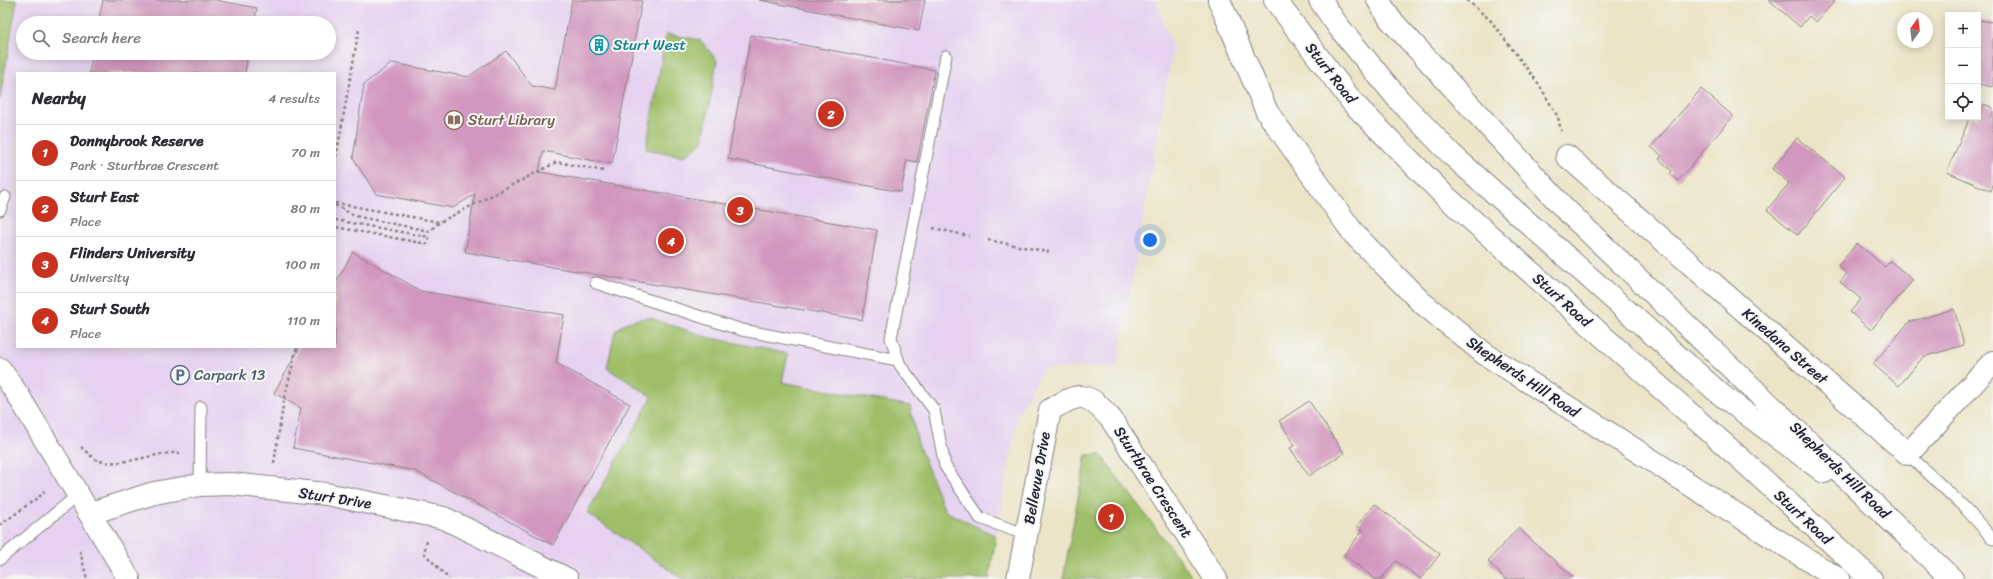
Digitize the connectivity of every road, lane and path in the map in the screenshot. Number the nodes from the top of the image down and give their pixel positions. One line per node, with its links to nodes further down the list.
1 (1219, 0): 52 (main road, Shepherds Hill Road)
2 (1275, 0): 53 (main road, Sturt Road)
3 (1320, 0): 41 (main road)
4 (1378, 0): 41 (main road, Shepherds Hill Road)
5 (1467, 0): 9 (path)
6 (359, 29): 8 (path)
7 (946, 56): 24 (lane)
8 (336, 156)
9 (1567, 156): 30 (main road, Kinedana Street)
10 (604, 171): 16 (path)
11 (5, 197): 14 (lane)
12 (336, 204): 16 (path)
13 (336, 205): 16 (path)
14 (0, 210)
15 (336, 220): 17 (path)
16 (440, 222)
17 (336, 227)
18 (928, 227): 19 (path)
19 (969, 236)
20 (988, 240): 21 (path)
21 (1050, 252)
22 (596, 283): 24 (lane)
23 (297, 348): 32 (path)
24 (898, 360): 42 (lane)
25 (1993, 362): 30 (main road)
26 (0, 369): 36 (main road)
27 (1080, 395): 42 (main road, Bellevue Drive); 51 (main road, Sturtbrae Crescent)
28 (201, 407): 31 (lane)
29 (77, 444): 31 (path)
30 (1908, 454): 43 (lane)
31 (201, 455): 33 (lane)
32 (274, 461)
33 (200, 485): 38 (main road, Sturt Drive); 39 (main road, Sturt Drive)
34 (42, 486): 35 (path)
35 (44, 493): 37 (path); 40 (path)
36 (78, 495): 37 (lane); 38 (main road)
37 (56, 513): 45 (lane)
38 (91, 513): 47 (main road)
39 (434, 516): 48 (path); 49 (main road, Sturt Drive)
40 (0, 525)
41 (1905, 533): 54 (main road, Shepherds Hill Road)
42 (1027, 535): 50 (main road, Bellevue Drive)
43 (1993, 540)
44 (77, 547): 46 (path)
45 (0, 559)
46 (87, 579)
47 (130, 579)
48 (449, 579)
49 (567, 579)
50 (1018, 579)
51 (1216, 579)
52 (1838, 579)
53 (1871, 579)
54 (1952, 579)

